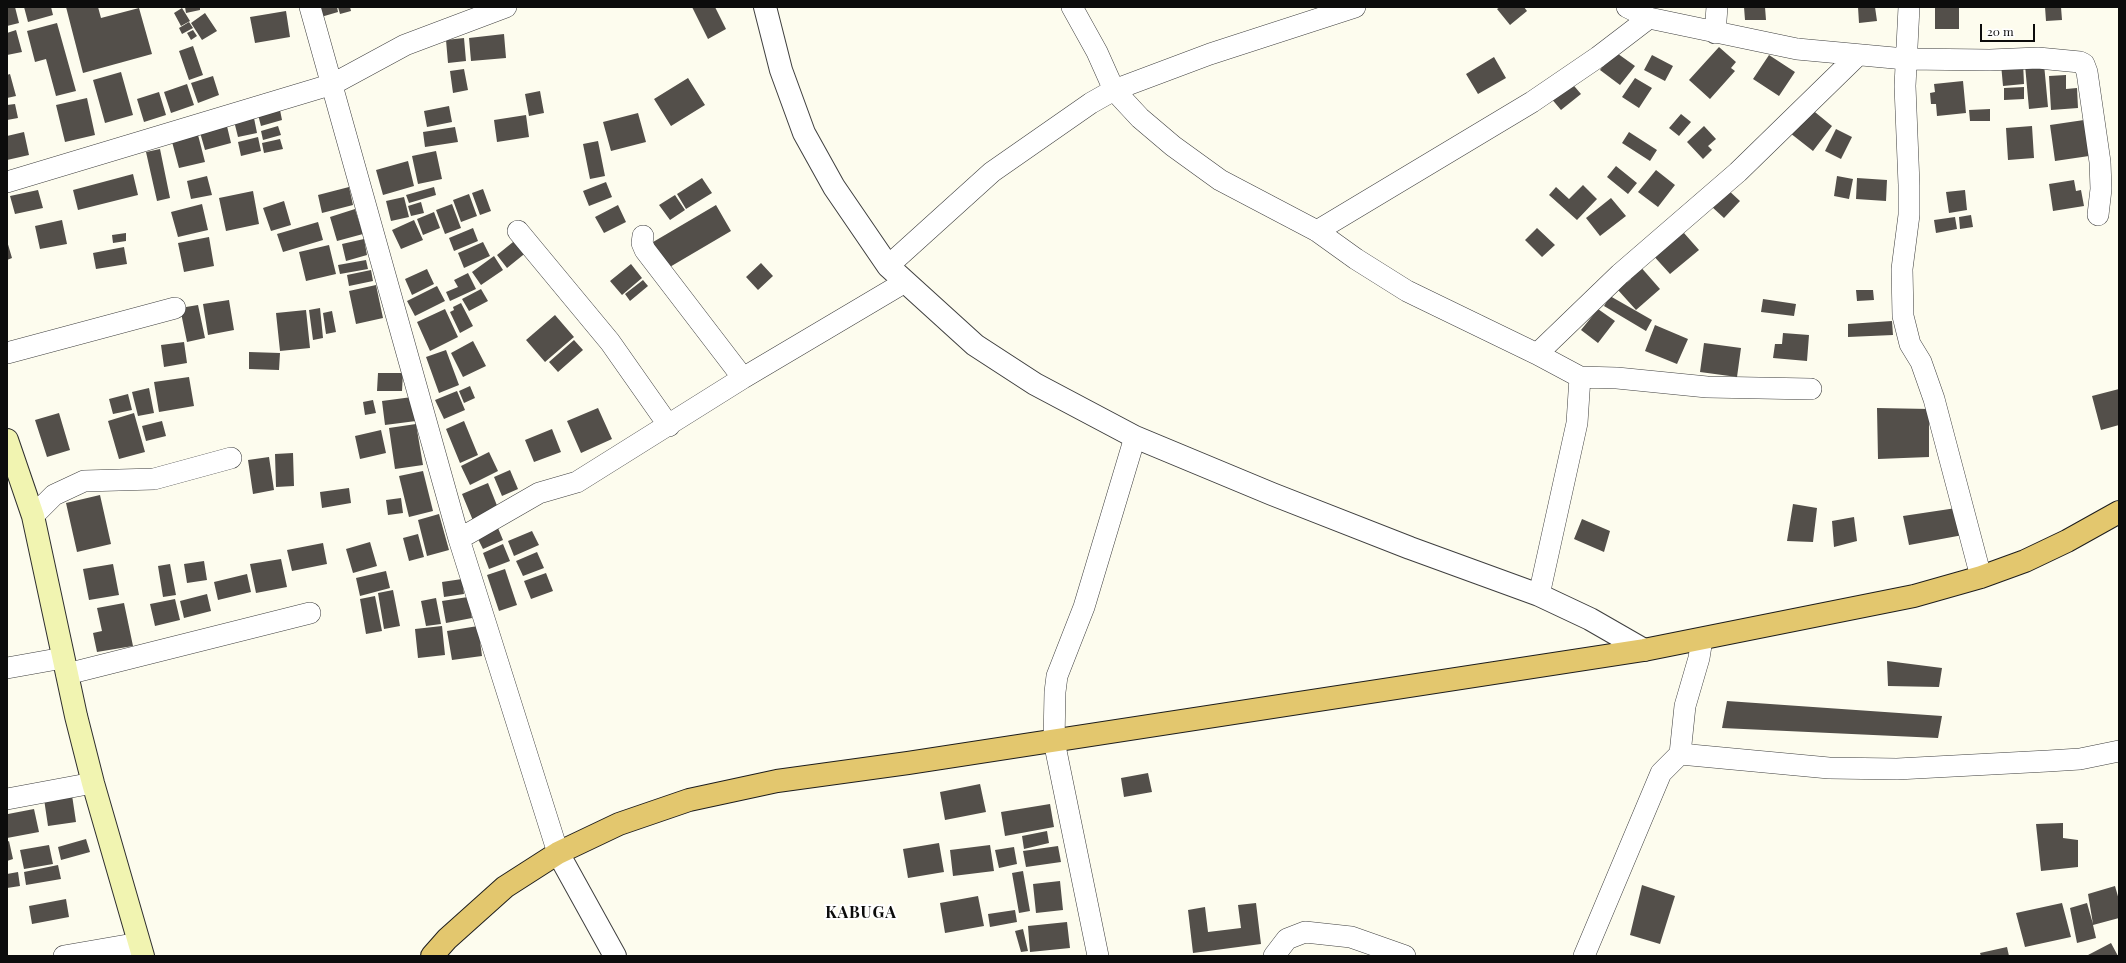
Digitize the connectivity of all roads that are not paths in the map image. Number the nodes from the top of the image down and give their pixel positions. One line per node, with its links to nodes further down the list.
1 (310, 7): 13 (street)
2 (506, 7): 13 (street)
3 (765, 7): 20 (street)
4 (1072, 7): 14 (street)
5 (1355, 7): 14 (street)
6 (1627, 7): 9 (street)
7 (1717, 7): 10 (street)
8 (1909, 7): 12 (street)
9 (1649, 18): 10 (street); 18 (street)
10 (1715, 33): 11 (street)
11 (1857, 56): 12 (street); 24 (street)
12 (1905, 59): 16 (street); 35 (street)
13 (333, 84): 15 (street); 34 (street)
14 (1114, 90): 18 (street); 20 (street)
15 (7, 182)
16 (2098, 215)
17 (518, 231): 28 (street)
18 (1317, 231): 24 (street)
19 (643, 236): 25 (street)
20 (888, 266): 21 (street)
21 (905, 282): 25 (street); 29 (street)
22 (175, 308): 23 (street)
23 (7, 353)
24 (1537, 354): 26 (street)
25 (743, 378): 28 (street)
26 (1580, 378): 27 (street); 36 (street)
27 (1811, 388)
28 (669, 426): 34 (street)
29 (1135, 437): 36 (street); 42 (street)
30 (7, 440): 33 (main road)
31 (231, 458): 33 (street)
32 (2119, 512): 35 (highway)
33 (33, 516): 40 (main road)
34 (459, 539): 47 (street)
35 (1981, 577): 38 (highway)
36 (1539, 595): 39 (street)
37 (310, 613): 40 (street)
38 (1702, 639): 39 (highway); 44 (street)
39 (1644, 650): 42 (highway)
40 (65, 666): 41 (street); 45 (main road)
41 (7, 668)
42 (1054, 741): 47 (highway); 52 (street)
43 (2119, 751): 44 (street)
44 (1680, 754): 55 (street)
45 (93, 783): 46 (street); 48 (main road)
46 (7, 799)
47 (558, 853): 50 (highway); 51 (street)
48 (141, 950): 49 (street)
49 (64, 956)
50 (432, 956)
51 (615, 956)
52 (1098, 956)
53 (1274, 956): 54 (street)
54 (1405, 956)
55 (1584, 956)

